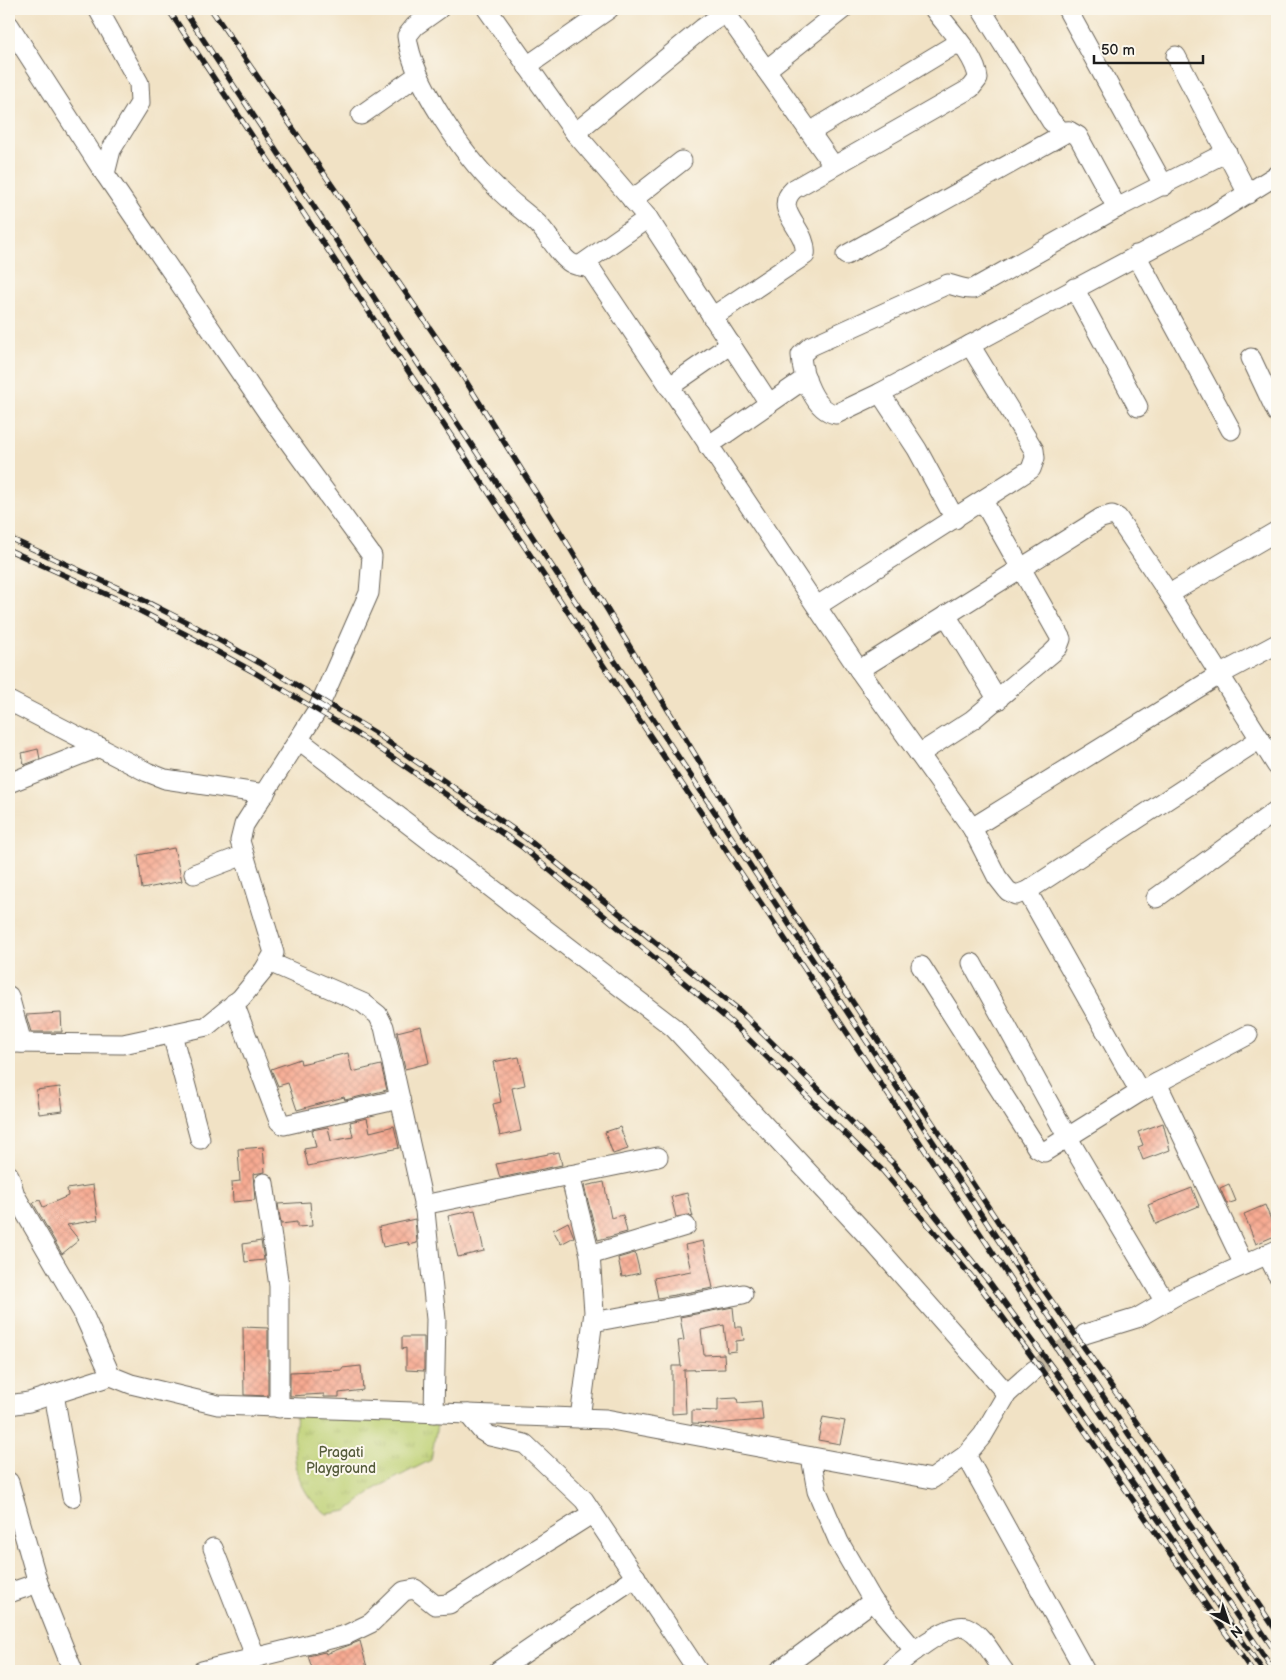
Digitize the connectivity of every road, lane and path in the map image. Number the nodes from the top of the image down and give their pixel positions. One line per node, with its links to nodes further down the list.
1 (98, 9): 23 (street)
2 (439, 9): 15 (street)
3 (609, 9): 13 (street)
4 (843, 9): 14 (street)
5 (934, 9): 11 (street)
6 (981, 9): 17 (street)
7 (1067, 9): 25 (street)
8 (727, 10): 14 (street); 19 (street)
9 (492, 11): 13 (street)
10 (9, 25): 23 (street)
11 (959, 42): 18 (street); 22 (street)
12 (1176, 56): 20 (street)
13 (527, 66): 19 (street)
14 (766, 70): 18 (street)
15 (418, 75): 16 (street); 32 (street)
16 (361, 115)
17 (1069, 131): 28 (street); 30 (street)
18 (810, 132): 22 (street)
19 (575, 133): 27 (street)
20 (1226, 152): 25 (street); 26 (street)
21 (682, 161): 27 (street)
22 (833, 165): 34 (street)
23 (105, 174): 59 (street)
24 (1277, 175): 26 (street)
25 (1164, 186): 28 (street)
26 (1248, 194): 31 (street)
27 (632, 200): 29 (street)
28 (1117, 208): 38 (street)
29 (648, 218): 32 (street); 34 (street)
30 (846, 255)
31 (1136, 255): 33 (street); 44 (street)
32 (582, 264): 39 (street)
33 (1074, 288): 36 (street); 42 (street)
34 (712, 316): 35 (street)
35 (731, 344): 39 (street); 41 (street)
36 (970, 344): 40 (street); 46 (street)
37 (1252, 358): 43 (street)
38 (806, 378): 40 (street); 41 (street)
39 (669, 387): 45 (street)
40 (880, 393): 47 (street)
41 (769, 403): 45 (street)
42 (1138, 407)
43 (1277, 412)
44 (1231, 430)
45 (708, 446): 51 (street)
46 (983, 501): 47 (street); 49 (street)
47 (955, 518): 51 (street)
48 (1277, 531): 50 (street)
49 (1020, 568): 50 (street); 52 (street); 56 (street)
50 (1169, 594): 55 (street)
51 (817, 606): 54 (street)
52 (946, 614): 54 (street); 56 (street)
53 (1277, 644): 55 (street)
54 (859, 670): 61 (street)
55 (1220, 675): 58 (street); 66 (street)
56 (998, 700): 61 (street)
57 (9, 701): 60 (street)
58 (1260, 739): 62 (street); 69 (street)
59 (299, 740): 64 (street); 101 (street)
60 (100, 747): 63 (street); 64 (street)
61 (919, 754): 66 (street)
62 (1277, 766)
63 (9, 782)
64 (265, 794): 67 (street)
65 (1277, 810): 70 (street)
66 (972, 828): 69 (street)
67 (244, 856): 68 (street); 71 (street)
68 (194, 874)
69 (1027, 891): 80 (street)
70 (1156, 898)
71 (268, 962): 75 (street); 81 (street)
72 (972, 963): 82 (street)
73 (921, 966): 82 (street)
74 (9, 996): 78 (street)
75 (234, 1004): 76 (street); 81 (street)
76 (172, 1034): 78 (street); 83 (street)
77 (1248, 1035): 79 (street)
78 (16, 1043)
79 (1156, 1083): 80 (street); 92 (street)
80 (1140, 1092): 82 (street)
81 (400, 1099): 88 (street)
82 (1068, 1138): 95 (street)
83 (200, 1139)
84 (658, 1157): 86 (street)
85 (9, 1175): 99 (street)
86 (570, 1175): 88 (street); 91 (street)
87 (264, 1183): 103 (street)
88 (423, 1204): 104 (street)
89 (686, 1226): 91 (street)
90 (1272, 1252): 92 (street); 93 (street)
91 (590, 1255): 96 (street)
92 (1244, 1265): 95 (street)
93 (1277, 1274)
94 (743, 1294): 96 (street)
95 (1165, 1302): 97 (street)
96 (593, 1322): 106 (street)
97 (1085, 1334)
98 (1034, 1370): 101 (street)
99 (111, 1376): 100 (street); 103 (street)
100 (54, 1394): 102 (street); 110 (street)
101 (1008, 1394): 107 (street)
102 (9, 1404)
103 (279, 1408): 104 (street)
104 (434, 1413): 105 (street)
105 (468, 1414): 106 (street); 111 (street)
106 (580, 1418): 108 (street)
107 (966, 1455): 108 (street); 127 (street)
108 (811, 1457): 117 (street)
109 (9, 1482): 112 (street)
110 (72, 1497)
111 (593, 1513): 114 (street); 119 (street)
112 (13, 1514): 115 (street)
113 (213, 1548): 119 (street)
114 (636, 1577): 122 (street); 123 (street)
115 (38, 1583): 116 (street); 120 (street)
116 (9, 1592)
117 (873, 1601): 118 (street); 124 (street)
118 (915, 1651): 125 (street); 126 (street)
119 (256, 1658): 121 (street)
120 (73, 1671)
121 (202, 1671)
122 (498, 1671)
123 (698, 1671)
124 (779, 1671)
125 (891, 1671)
126 (1004, 1671)
127 (1084, 1671)

